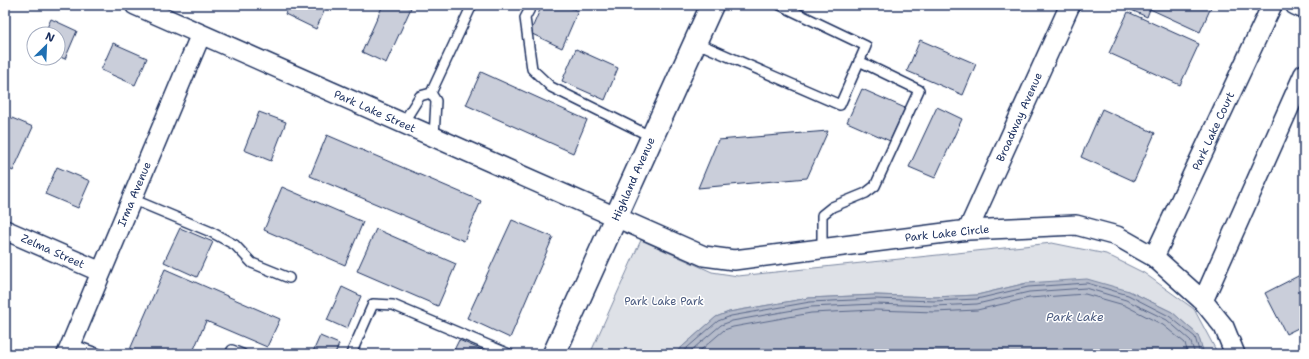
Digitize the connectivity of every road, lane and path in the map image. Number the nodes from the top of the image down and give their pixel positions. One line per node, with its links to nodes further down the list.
1 (135, 5): 10 (street, Park Lake Street)
2 (472, 5): 14 (lane)
3 (532, 5): 17 (lane)
4 (712, 5): 11 (street, Highland Avenue)
5 (780, 5): 12 (lane)
6 (1070, 5): 21 (street, Broadway Avenue)
7 (1272, 5): 23 (street, Park Lake Court)
8 (1295, 5): 9 (street)
9 (1304, 9)
10 (201, 34): 15 (street, Park Lake Street); 18 (street, Irma Avenue)
11 (695, 42): 12 (lane); 17 (street, Highland Avenue)
12 (859, 61): 22 (lane)
13 (1304, 74): 26 (street)
14 (431, 93): 15 (lane); 16 (lane)
15 (403, 123): 16 (street, Park Lake Street)
16 (434, 137): 19 (street, Park Lake Street)
17 (652, 137): 19 (street, Highland Avenue)
18 (132, 199): 24 (street, Irma Avenue); 25 (lane)
19 (615, 217): 22 (street, Park Lake Circle); 33 (street, Highland Avenue)
20 (5, 230): 24 (street, Zelma Street)
21 (968, 230): 22 (street, Park Lake Circle); 23 (street, Park Lake Circle)
22 (822, 248)
23 (1154, 257): 26 (street, Park Lake Circle)
24 (101, 272): 27 (street, Irma Avenue)
25 (290, 278)
26 (1203, 301): 34 (street, Park Lake Circle)
27 (69, 349): 28 (lane)
28 (98, 354)
29 (230, 354): 30 (lane)
30 (242, 354)
31 (351, 354): 32 (lane)
32 (509, 354)
33 (554, 354)
34 (1235, 354)

